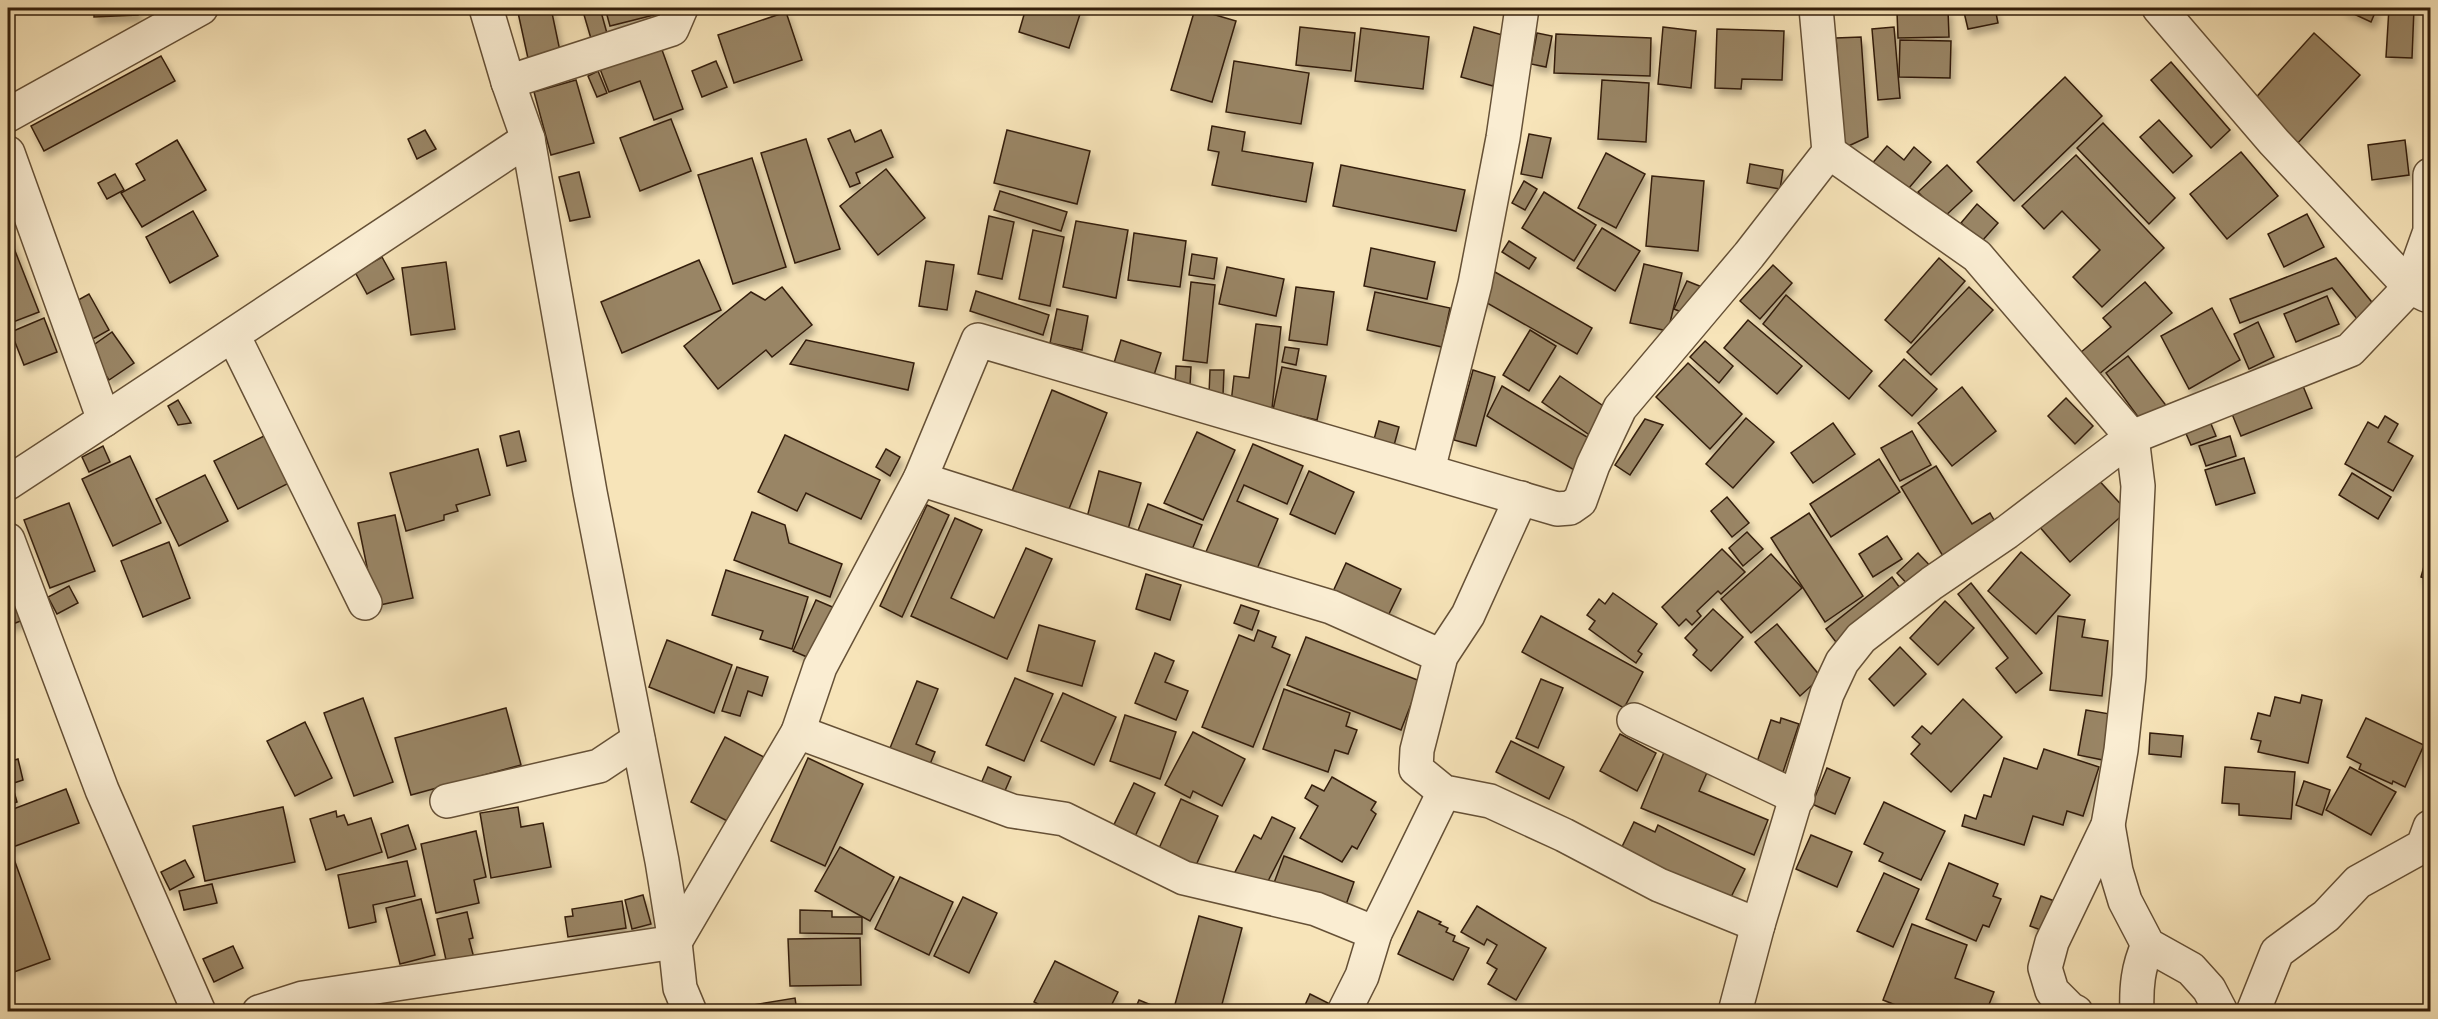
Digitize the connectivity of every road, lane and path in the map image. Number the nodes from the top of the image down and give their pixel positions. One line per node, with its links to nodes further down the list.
1 (201, 8): 8 (street)
2 (486, 8): 7 (street)
3 (681, 8): 7 (street)
4 (1522, 8): 17 (street)
5 (1816, 8): 10 (street)
6 (2159, 8): 13 (street)
7 (508, 82): 9 (street)
8 (8, 115)
9 (528, 139): 14 (street); 26 (street)
10 (1829, 152): 16 (street); 20 (street)
11 (8, 153): 15 (street)
12 (2430, 175): 13 (street)
13 (2420, 292): 16 (street)
14 (233, 334): 15 (street); 22 (street)
15 (104, 420): 19 (street)
16 (2132, 437): 28 (street); 30 (street)
17 (1428, 470): 18 (street); 20 (street)
18 (920, 479): 23 (street); 25 (street)
19 (8, 483)
20 (1521, 498): 23 (street)
21 (8, 540): 36 (street)
22 (365, 603)
23 (1441, 656): 27 (street)
24 (1634, 720): 28 (street)
25 (798, 732): 33 (street); 34 (street)
26 (638, 740): 29 (street); 34 (street)
27 (1444, 792): 32 (street); 33 (street)
28 (1797, 798): 32 (street)
29 (447, 801)
30 (2108, 825): 35 (street); 41 (street)
31 (2430, 827): 44 (street)
32 (1758, 925): 40 (street)
33 (1375, 933): 39 (street)
34 (675, 942): 37 (street); 38 (street)
35 (2148, 945): 42 (street); 43 (street)
36 (199, 1011)
37 (259, 1011)
38 (690, 1011)
39 (1344, 1011)
40 (1735, 1011)
41 (2072, 1011)
42 (2137, 1011)
43 (2221, 1011)
44 (2253, 1011)

